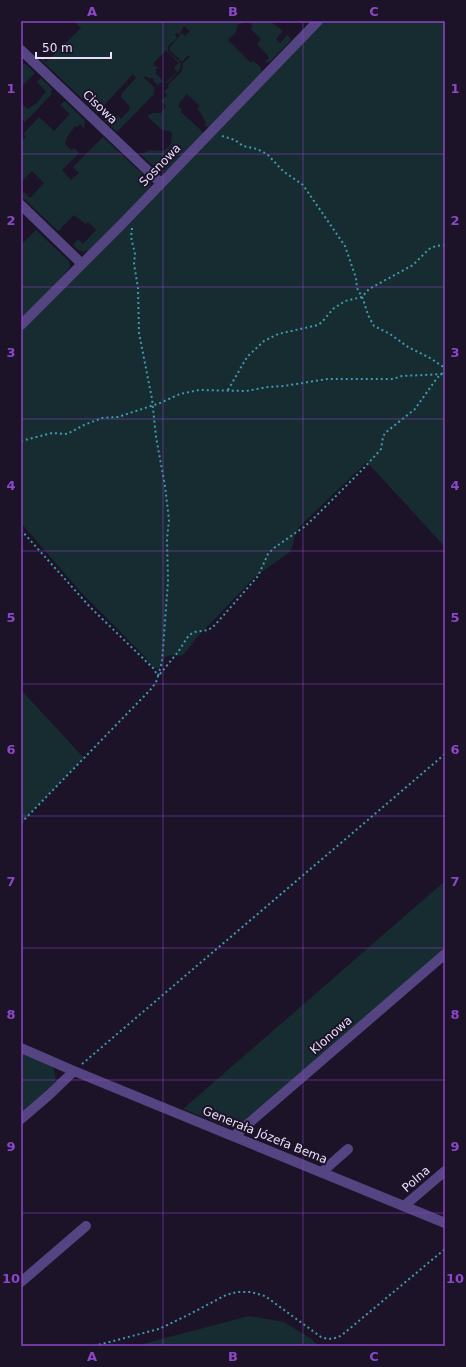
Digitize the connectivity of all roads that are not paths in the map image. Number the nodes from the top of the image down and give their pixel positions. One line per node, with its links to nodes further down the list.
1 (318, 21): 3 (street, Sosnowa)
2 (21, 50): 3 (street, Cisowa)
3 (161, 183): 5 (street, Sosnowa)
4 (21, 205): 5 (street)
5 (82, 264): 6 (street, Sosnowa)
6 (21, 326)
7 (445, 954): 11 (street, Klonowa)
8 (21, 1048): 9 (street, Generała Józefa Bema)
9 (74, 1071): 10 (street); 11 (street, Generała Józefa Bema)
10 (21, 1119)
11 (234, 1136): 14 (street, Generała Józefa Bema)
12 (348, 1150): 14 (street)
13 (445, 1171): 15 (street, Polna)
14 (322, 1172): 15 (street, Generała Józefa Bema)
15 (404, 1206): 16 (street, Generała Józefa Bema)
16 (445, 1223)
17 (86, 1226): 18 (street)
18 (21, 1282)

